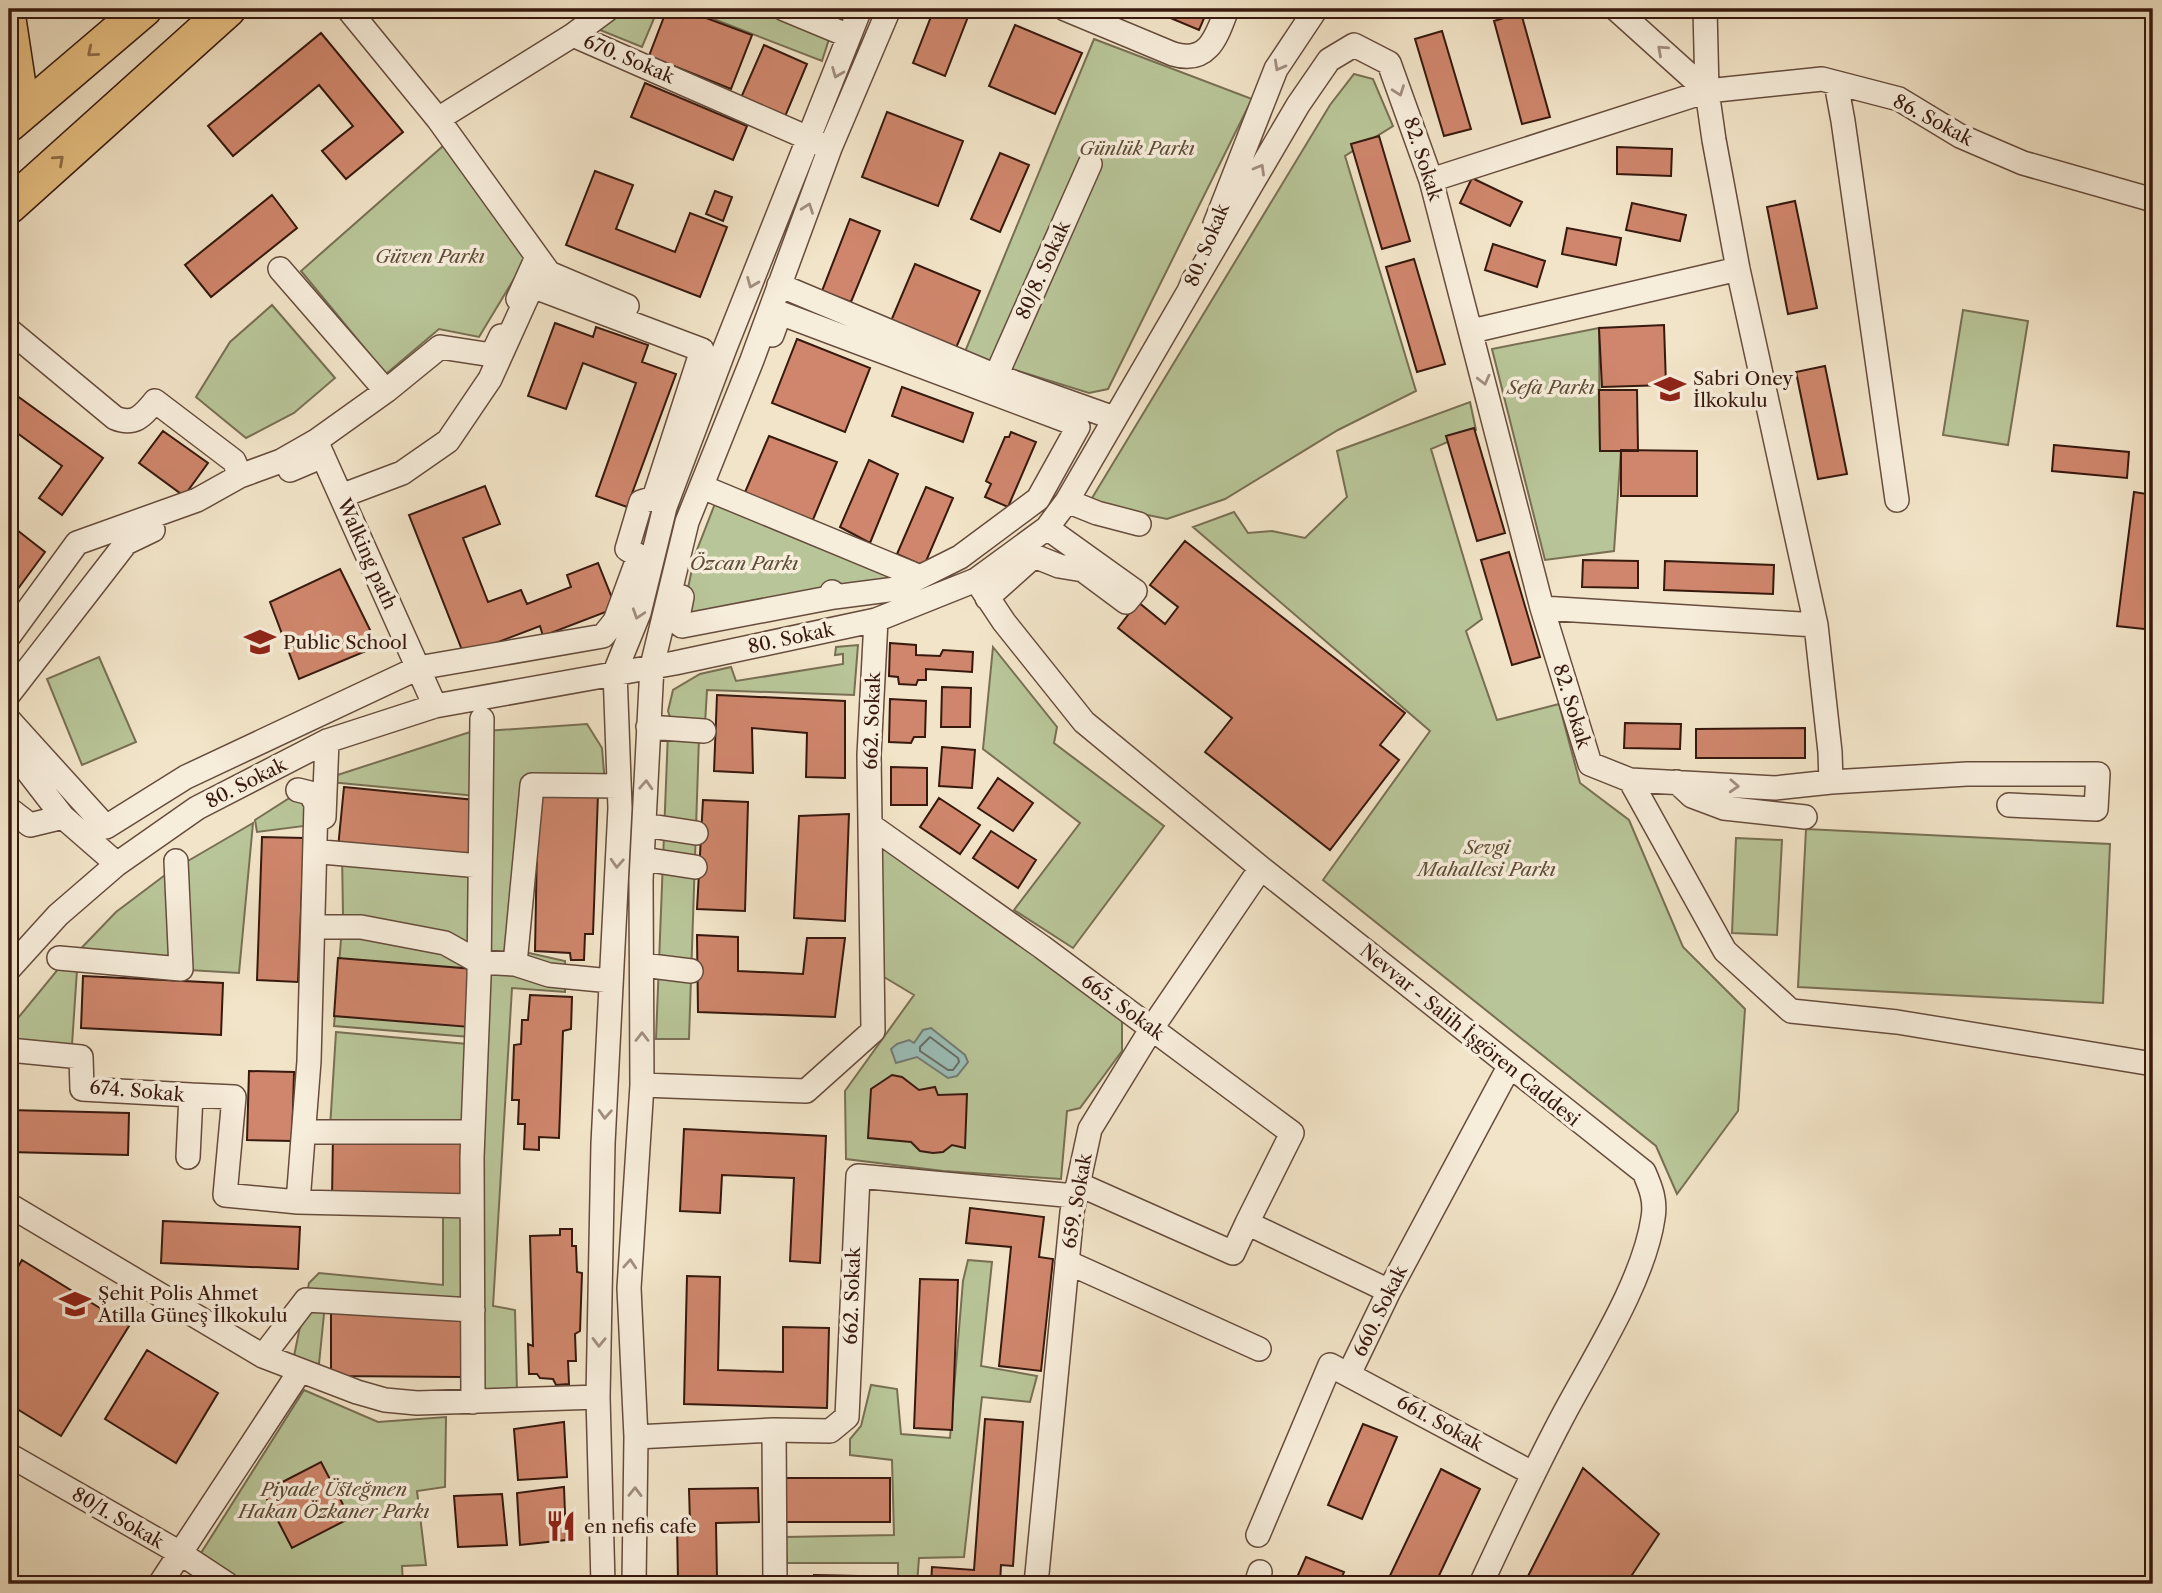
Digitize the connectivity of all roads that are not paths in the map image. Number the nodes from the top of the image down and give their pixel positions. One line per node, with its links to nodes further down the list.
1 (9, 9): 18 (main road)
2 (144, 9): 18 (highway, one-way to 18)
3 (228, 9): 24 (highway, one-way to 3)
4 (348, 9): 19 (street)
5 (608, 9): 14 (street)
6 (784, 9): 15 (street)
7 (860, 9): 15 (street)
8 (888, 9): 20 (street)
9 (1065, 9): 10 (street)
10 (1227, 9)
11 (1316, 9): 29 (street, 80. Sokak, one-way to 29)
12 (1616, 9): 17 (street, one-way to 12)
13 (1706, 9): 17 (street)
14 (573, 35): 19 (street, 670. Sokak); 20 (street, 670. Sokak)
15 (849, 36): 20 (street, one-way to 20)
16 (1836, 83): 17 (street, 86. Sokak); 23 (street, 86. Sokak); 41 (street)
17 (1707, 91): 22 (street, 86. Sokak); 27 (street)
18 (16, 103)
19 (438, 119): 25 (street)
20 (820, 144): 28 (street, one-way to 20); 32 (street, one-way to 32)
21 (1090, 164): 34 (street, 80/8. Sokak)
22 (1431, 180): 29 (street, 82. Sokak, one-way to 22); 31 (street, 82. Sokak)
23 (2153, 200)
24 (9, 206)
25 (537, 257): 32 (street); 35 (street)
26 (280, 269): 35 (street)
27 (1738, 269): 31 (street); 49 (street)
28 (779, 285): 33 (street); 34 (street)
29 (1189, 291): 36 (street, 80. Sokak)
30 (9, 330): 38 (street)
31 (1472, 331): 47 (street, 82. Sokak, one-way to 47)
32 (725, 348): 33 (street); 53 (street, one-way to 53)
33 (752, 360): 51 (street)
34 (996, 376): 36 (street)
35 (386, 391): 37 (street)
36 (1114, 418): 42 (street, 80. Sokak)
37 (320, 449): 38 (street); 40 (street, Walking path); 54 (street)
38 (240, 476): 50 (street)
39 (712, 491): 45 (street); 45 (street); 45 (street)
40 (341, 496): 52 (street, Walking path); 52 (street)
41 (1897, 500)
42 (1067, 501): 43 (street); 44 (street, 80. Sokak)
43 (1139, 524)
44 (1047, 528): 46 (street, 80. Sokak); 46 (street)
45 (920, 577)
46 (982, 589): 48 (street, 80. Sokak); 80 (street, Nevvar - Salih İşgören Caddesi)
47 (1542, 608): 49 (street); 62 (street, 82. Sokak)
48 (876, 620): 51 (street, 80. Sokak); 72 (street, 662. Sokak)
49 (1816, 625): 64 (street)
50 (9, 636)
51 (652, 666): 53 (street, 80. Sokak); 58 (street)
52 (418, 668): 55 (street, Walking path); 57 (street)
53 (615, 672): 55 (street, 80. Sokak); 65 (street)
54 (9, 694)
55 (435, 706): 60 (street, 80. Sokak)
56 (482, 719): 78 (street)
57 (9, 720)
58 (648, 727): 59 (street); 71 (street, one-way to 58)
59 (704, 731)
60 (327, 741): 74 (street); 77 (street, 80. Sokak)
61 (9, 747): 69 (street)
62 (1630, 780): 63 (street, 82. Sokak); 91 (street)
63 (1677, 782): 64 (street, 82. Sokak, one-way to 64); 70 (street)
64 (1831, 782): 67 (street, 82. Sokak)
65 (619, 786): 84 (street); 88 (street, one-way to 88)
66 (298, 790): 99 (street)
67 (2009, 805)
68 (9, 809): 69 (street)
69 (63, 817): 77 (street)
70 (1805, 817)
71 (644, 825): 73 (street); 75 (street)
72 (870, 825): 89 (street, 665. Sokak); 93 (street, 662. Sokak)
73 (696, 833)
74 (322, 852): 78 (street); 81 (street)
75 (643, 859): 79 (street); 85 (street)
76 (177, 861): 82 (street)
77 (117, 864): 86 (street, 80. Sokak)
78 (480, 866): 83 (street)
79 (695, 867)
80 (1261, 868): 89 (street, 659. Sokak); 92 (street, Nevvar - Salih İşgören Caddesi)
81 (318, 927): 83 (street); 95 (street)
82 (59, 958)
83 (479, 962): 84 (street); 96 (street)
84 (515, 964): 88 (street)
85 (643, 965): 87 (street); 93 (street, one-way to 85)
86 (9, 969)
87 (691, 971)
88 (611, 981): 110 (street, one-way to 110)
89 (1152, 1028): 98 (street, 659. Sokak); 102 (street, 665. Sokak)
90 (9, 1050): 94 (street, 674. Sokak)
91 (2153, 1064)
92 (1509, 1067): 104 (street, 660. Sokak); 115 (street, Nevvar - Salih İşgören Caddesi)
93 (642, 1085): 113 (street, one-way to 93)
94 (191, 1095): 97 (street, 674. Sokak); 99 (street)
95 (310, 1132): 96 (street); 99 (street)
96 (473, 1132): 101 (street)
97 (188, 1157)
98 (1076, 1190): 102 (street); 103 (street, 659. Sokak); 112 (street, 662. Sokak)
99 (303, 1202): 101 (street)
100 (9, 1205): 107 (street)
101 (472, 1206): 105 (street)
102 (1247, 1223): 104 (street)
103 (1067, 1262): 106 (street); 123 (street, 659. Sokak)
104 (1389, 1291): 109 (street, 660. Sokak)
105 (473, 1310): 107 (street); 111 (street)
106 (1259, 1349)
107 (263, 1356): 108 (street)
108 (300, 1371): 111 (street); 117 (street)
109 (1349, 1374): 115 (street, 661. Sokak); 116 (street, 660. Sokak)
110 (598, 1397): 111 (street); 120 (street)
111 (473, 1402)
112 (774, 1430): 113 (street, 662. Sokak); 122 (street)
113 (636, 1437): 121 (street, one-way to 113)
114 (9, 1455): 117 (street, 80/1. Sokak)
115 (1532, 1473): 124 (street, Nevvar - Salih İşgören Caddesi)
116 (1258, 1535)
117 (180, 1553): 118 (street); 119 (street, 80/1. Sokak)
118 (160, 1584)
119 (227, 1584)
120 (603, 1584)
121 (634, 1584)
122 (775, 1584)
123 (1036, 1584)
124 (1481, 1584)

